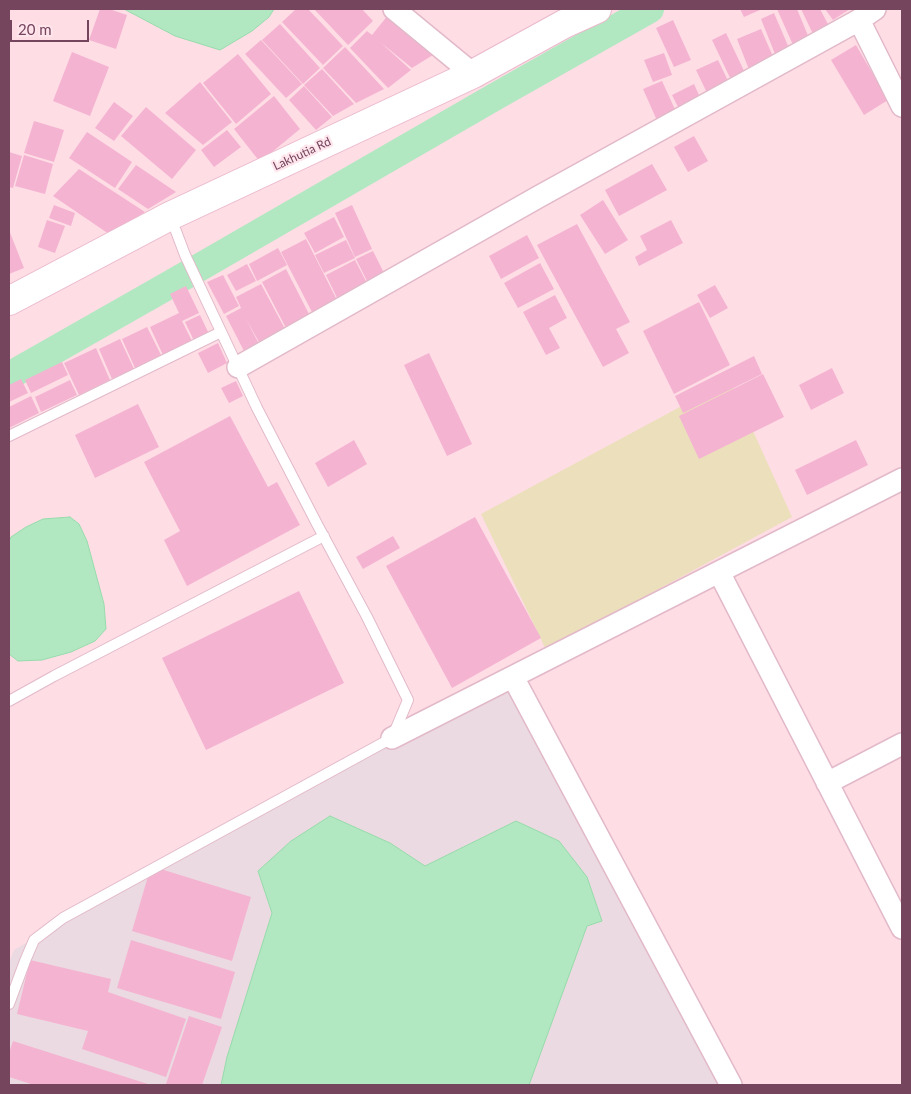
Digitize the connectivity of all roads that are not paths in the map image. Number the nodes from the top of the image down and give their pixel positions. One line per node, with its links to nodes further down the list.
1 (394, 9): 4 (street)
2 (597, 9): 4 (street, Lakhutia Rd)
3 (867, 14): 5 (street); 9 (street)
4 (472, 74): 6 (street, Lakhutia Rd)
5 (902, 106)
6 (170, 216): 7 (street, Lakhutia Rd); 8 (lane)
7 (9, 301)
8 (221, 332): 9 (lane); 10 (lane)
9 (238, 367): 12 (lane)
10 (9, 436)
11 (902, 479): 13 (street)
12 (324, 536): 15 (lane); 16 (lane)
13 (719, 572): 14 (street); 18 (street)
14 (514, 677): 16 (street); 21 (street)
15 (9, 701)
16 (392, 738): 20 (lane)
17 (902, 744): 18 (street)
18 (827, 783): 19 (street)
19 (902, 928)
20 (9, 1004)
21 (731, 1085)

